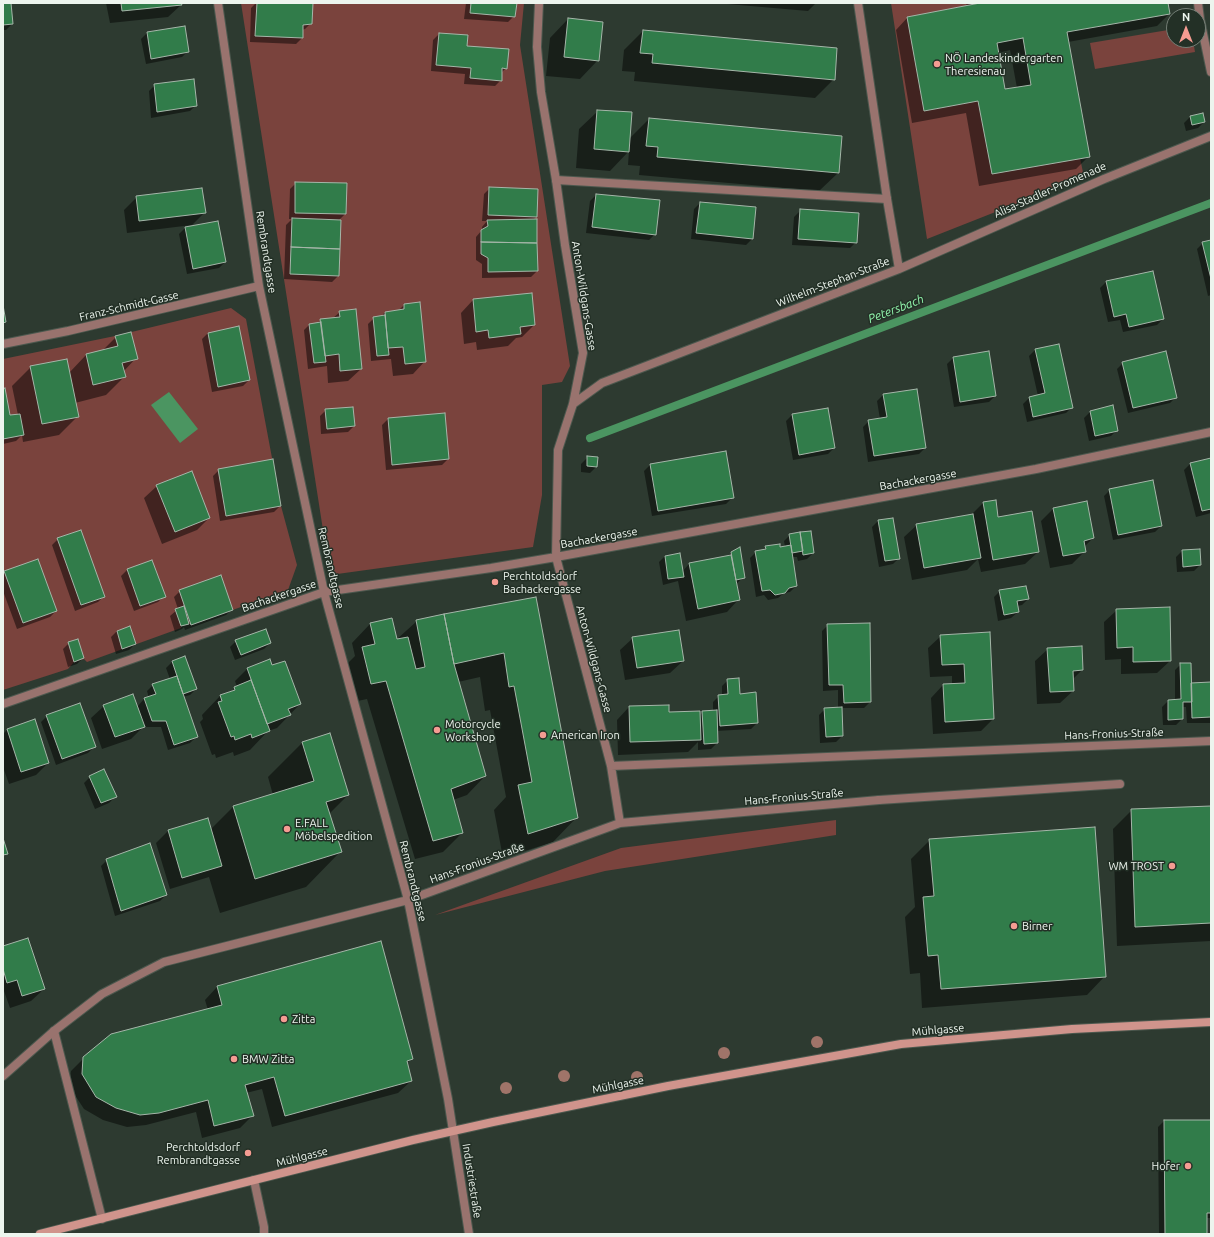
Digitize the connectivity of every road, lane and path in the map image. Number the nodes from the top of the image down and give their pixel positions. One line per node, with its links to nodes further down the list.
1 (218, 3): 10 (street, Rembrandtgasse)
2 (539, 3): 7 (street, Anton-Wildgans-Gasse)
3 (858, 3): 8 (street, Wilhelm-Stephan-Straße)
4 (1198, 3): 5 (street)
5 (1211, 72)
6 (1211, 136): 9 (street, Alisa-Stadler-Promenade)
7 (556, 180): 8 (street); 12 (street, Anton-Wildgans-Gasse)
8 (887, 199): 9 (street, Wilhelm-Stephan-Straße)
9 (899, 269): 12 (street, Wilhelm-Stephan-Straße)
10 (259, 286): 11 (street, Franz-Schmidt-Gasse); 15 (street, Rembrandtgasse)
11 (3, 344)
12 (573, 404): 14 (street, Anton-Wildgans-Gasse)
13 (1211, 432): 14 (street, Bachackergasse)
14 (556, 557): 15 (street, Bachackergasse); 18 (street, Anton-Wildgans-Gasse)
15 (324, 592): 16 (street, Bachackergasse); 21 (street, Rembrandtgasse)
16 (3, 704)
17 (1211, 741): 18 (street, Hans-Fronius-Straße)
18 (611, 766): 20 (street, Anton-Wildgans-Gasse)
19 (1120, 784): 20 (street, Hans-Fronius-Straße)
20 (620, 823): 21 (street, Hans-Fronius-Straße)
21 (408, 900): 23 (street, Hans-Fronius-Straße); 25 (street, Rembrandtgasse)
22 (1211, 1022): 25 (street, Mühlgasse)
23 (54, 1031): 24 (street, Hans-Fronius-Straße); 27 (street)
24 (3, 1076)
25 (453, 1131): 26 (street, Mühlgasse); 30 (street, Industriestraße)
26 (254, 1180): 27 (street, Mühlgasse); 29 (street)
27 (102, 1219): 28 (street, Mühlgasse)
28 (40, 1234)
29 (264, 1234)
30 (470, 1234)

